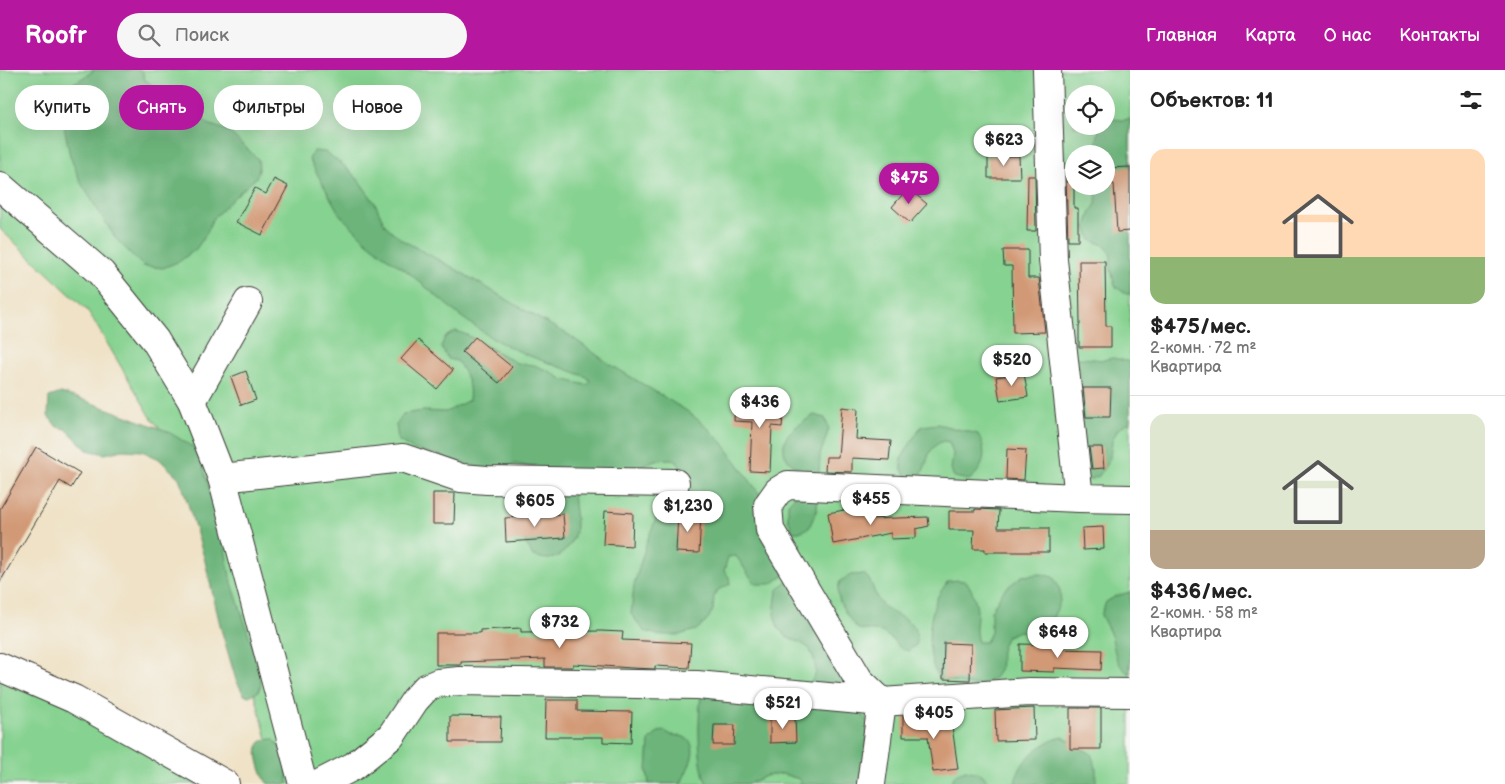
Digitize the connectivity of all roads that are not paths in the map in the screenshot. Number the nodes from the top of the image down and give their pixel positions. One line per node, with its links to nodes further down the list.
1 (1047, 70): 7 (main road)
2 (0, 186): 4 (main road)
3 (248, 302): 4 (main road)
4 (192, 401): 5 (main road)
5 (222, 478): 6 (main road); 13 (main road)
6 (675, 483)
7 (1079, 498): 8 (main road); 11 (main road)
8 (1130, 499)
9 (0, 668): 12 (main road)
10 (1130, 693): 11 (main road)
11 (882, 702): 14 (main road); 15 (main road)
12 (225, 784)
13 (304, 784)
14 (319, 784)
15 (871, 784)

